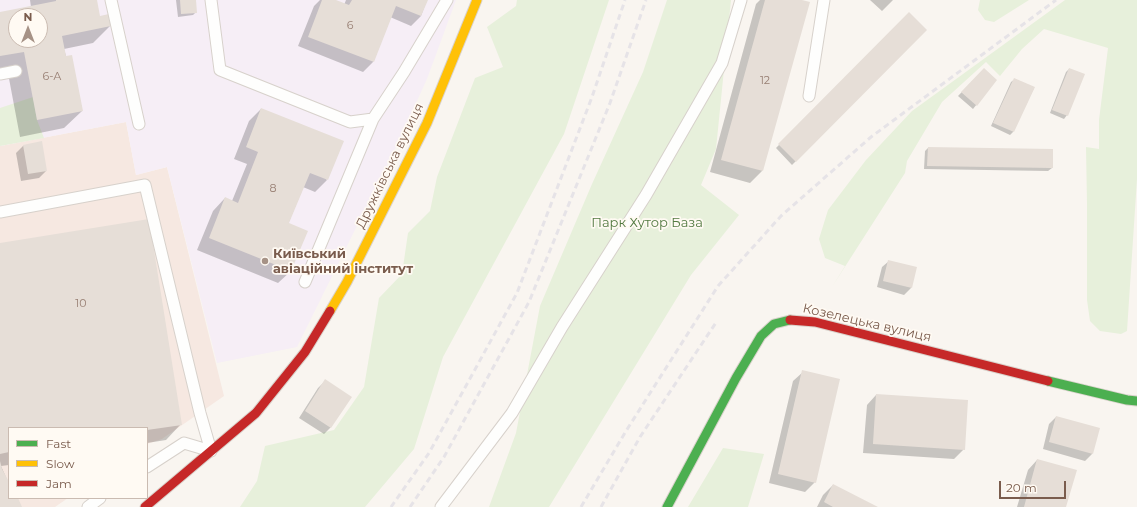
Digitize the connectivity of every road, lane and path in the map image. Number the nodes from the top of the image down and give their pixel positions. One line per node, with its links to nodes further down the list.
1 (111, 0): 12 (lane)
2 (211, 0): 11 (lane)
3 (447, 0): 11 (lane)
4 (465, 0): 7 (lane)
5 (741, 0): 19 (lane)
6 (824, 0): 10 (lane)
7 (476, 2): 16 (street, Дружківська вулиця)
8 (16, 71): 9 (lane)
9 (0, 74)
10 (809, 96)
11 (373, 119): 14 (lane)
12 (139, 124)
13 (0, 212): 16 (lane)
14 (305, 282)
15 (1137, 401): 20 (street, Козелецька вулиця)
16 (211, 451): 17 (lane); 18 (street, Дружківська вулиця)
17 (148, 466)
18 (145, 507)
19 (441, 507)
20 (667, 507)

